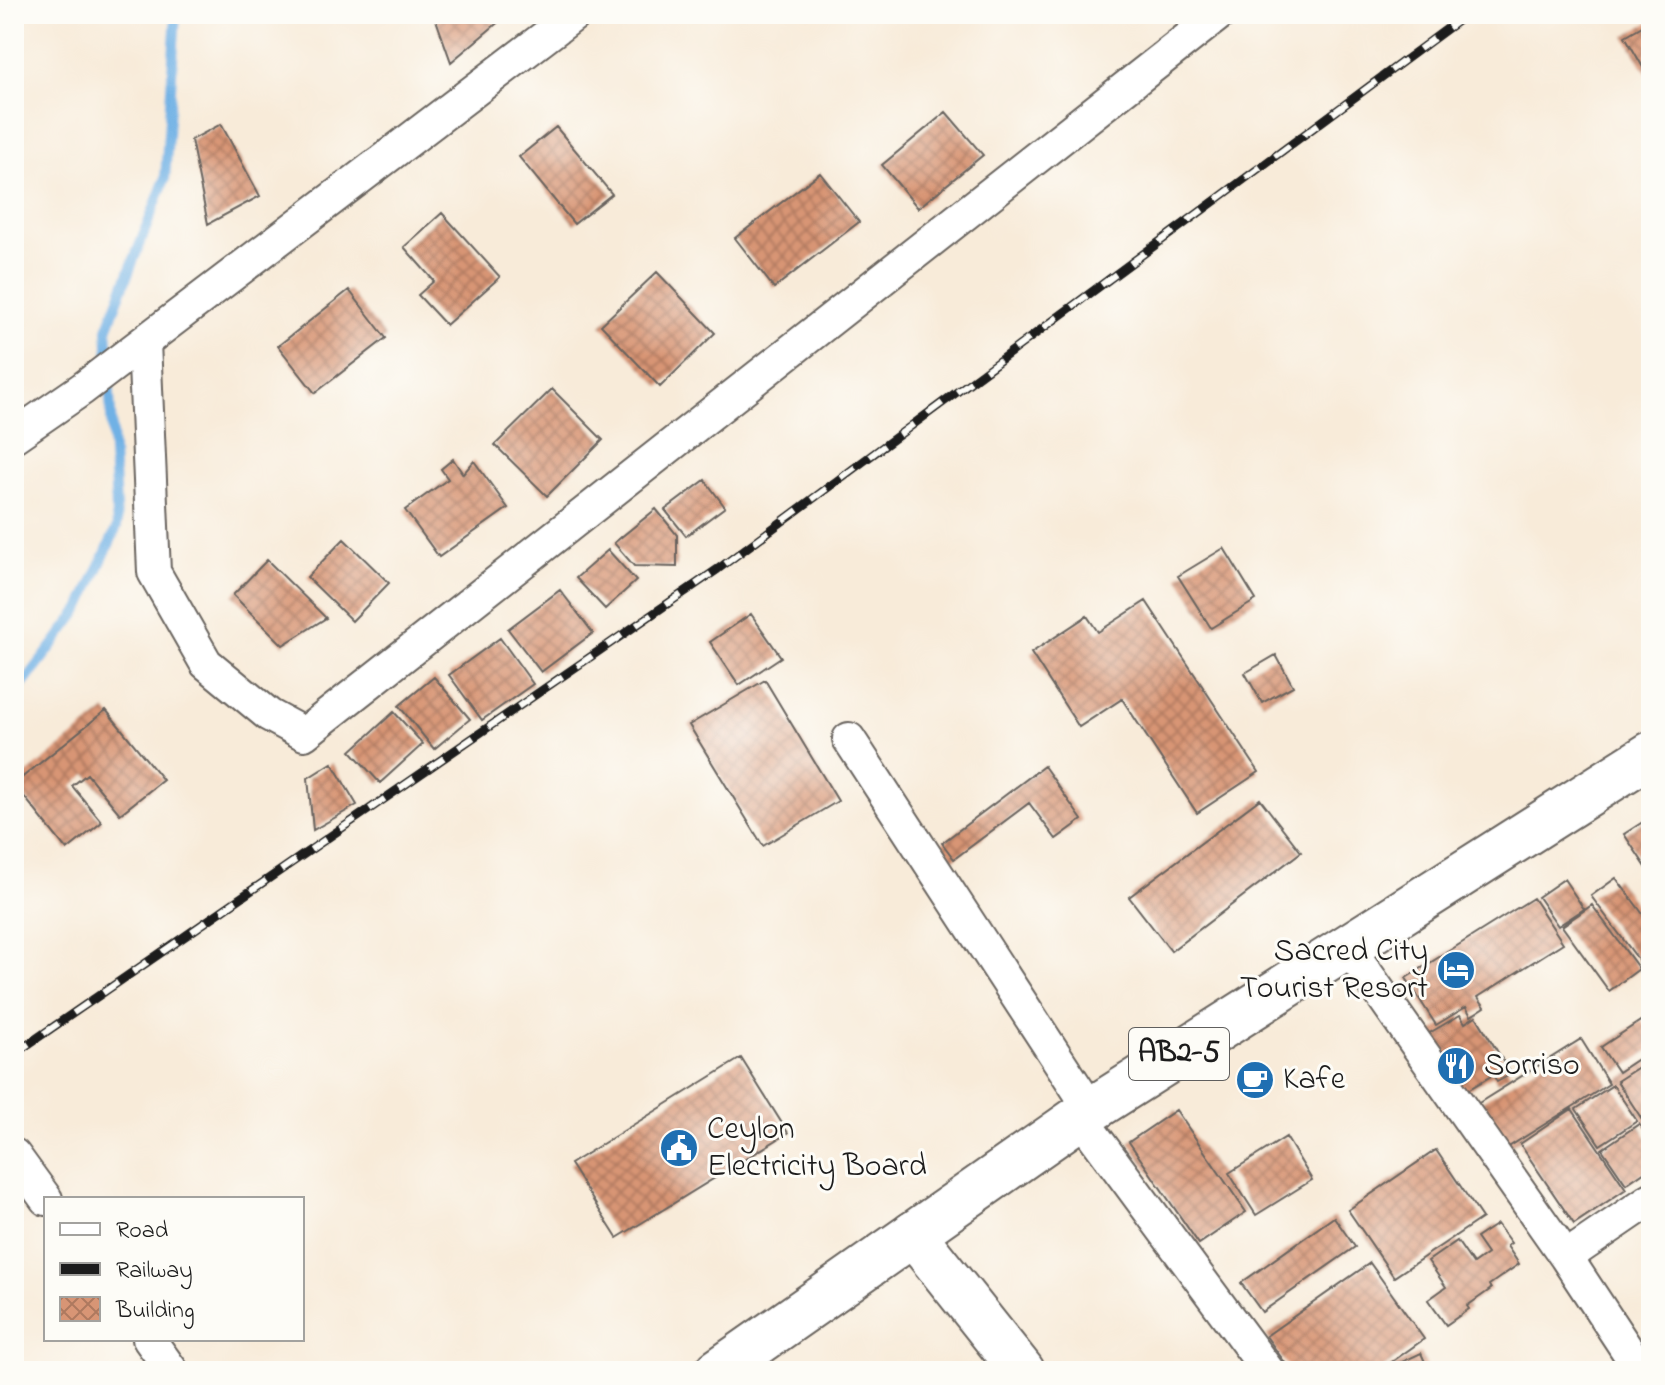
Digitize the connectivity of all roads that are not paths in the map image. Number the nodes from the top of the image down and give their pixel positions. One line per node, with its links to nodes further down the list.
1 (575, 14): 3 (street)
2 (1219, 14): 3 (street)
3 (134, 350): 4 (street)
4 (14, 436)
5 (849, 739): 8 (street)
6 (1651, 754): 7 (main road, AB2-5)
7 (1348, 947): 8 (main road, AB2-5); 13 (street)
8 (1086, 1114): 12 (main road, AB2-5); 18 (street)
9 (14, 1155): 10 (street)
10 (45, 1197)
11 (1651, 1199): 13 (street)
12 (913, 1234): 16 (main road, AB2-5); 17 (main road)
13 (1566, 1257): 19 (street)
14 (150, 1341): 15 (street)
15 (172, 1371)
16 (718, 1371)
17 (1022, 1371)
18 (1268, 1371)
19 (1641, 1371)

